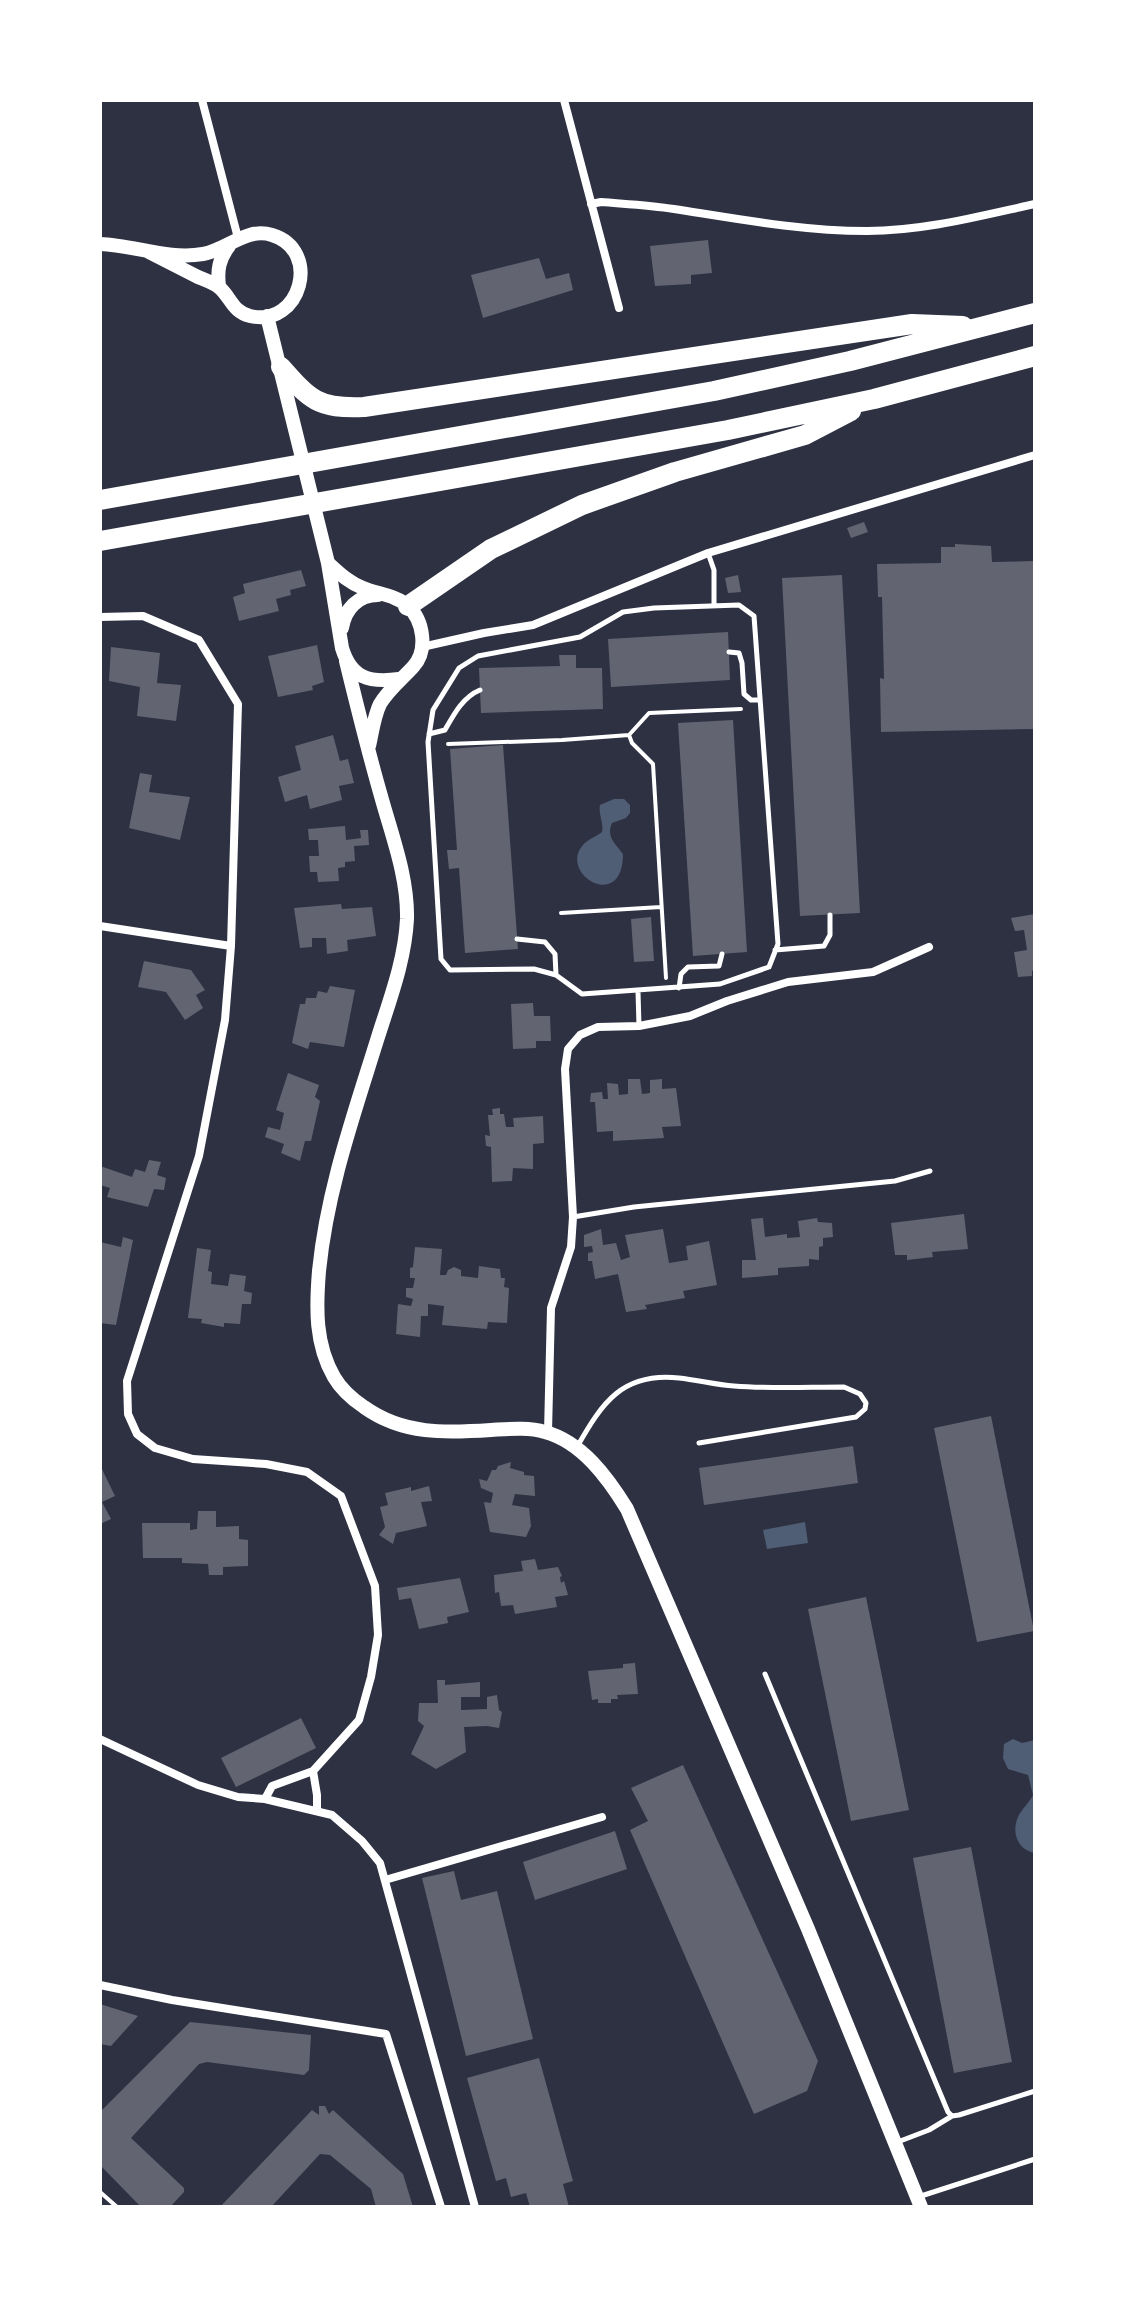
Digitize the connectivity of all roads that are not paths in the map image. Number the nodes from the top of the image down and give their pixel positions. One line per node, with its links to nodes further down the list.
1 (202, 100): 5 (street)
2 (564, 100): 3 (street)
3 (591, 204): 4 (street); 9 (street)
4 (1035, 204)
5 (234, 241): 7 (street); 8 (street); 11 (street)
6 (100, 244): 7 (street)
7 (149, 252): 8 (street)
8 (219, 286): 11 (street)
9 (619, 308)
10 (1035, 313): 12 (highway)
11 (267, 316): 14 (street)
12 (987, 327): 14 (highway); 17 (highway)
13 (1035, 356): 15 (highway)
14 (281, 367): 20 (street)
15 (874, 399): 18 (highway); 22 (highway)
16 (1035, 455): 19 (street)
17 (100, 500)
18 (100, 541)
19 (708, 553): 23 (lane); 26 (street)
20 (328, 563): 21 (street); 25 (street)
21 (383, 595): 22 (street); 25 (street)
22 (408, 606): 26 (street)
23 (714, 606): 31 (lane); 32 (lane)
24 (100, 617): 37 (street)
25 (340, 636): 28 (street)
26 (422, 647): 29 (street)
27 (729, 652): 31 (lane)
28 (346, 661): 29 (street); 33 (street)
29 (399, 679): 33 (street)
30 (480, 690): 32 (lane)
31 (760, 700): 39 (lane)
32 (429, 734): 41 (lane)
33 (368, 750): 47 (street)
34 (830, 915): 39 (lane)
35 (100, 926): 37 (street)
36 (517, 939): 41 (lane)
37 (231, 946): 52 (street)
38 (929, 947): 44 (street)
39 (775, 950): 42 (lane)
40 (722, 954): 42 (lane)
41 (556, 975): 43 (lane)
42 (679, 988): 43 (lane)
43 (638, 991): 44 (lane)
44 (639, 1026): 46 (street)
45 (930, 1171): 46 (lane)
46 (573, 1217): 47 (street)
47 (548, 1432): 49 (street)
48 (699, 1443): 49 (lane)
49 (576, 1448): 60 (street)
50 (765, 1674): 59 (lane)
51 (100, 1739): 53 (street)
52 (313, 1771): 53 (street); 54 (street)
53 (265, 1799): 54 (street)
54 (317, 1811): 56 (street)
55 (602, 1817): 56 (street)
56 (385, 1880): 64 (street)
57 (100, 1985): 63 (street)
58 (1035, 2091): 59 (lane)
59 (952, 2116): 60 (lane)
60 (895, 2143): 62 (street)
61 (1035, 2159): 62 (lane)
62 (919, 2202)
63 (441, 2207)
64 (475, 2207)

